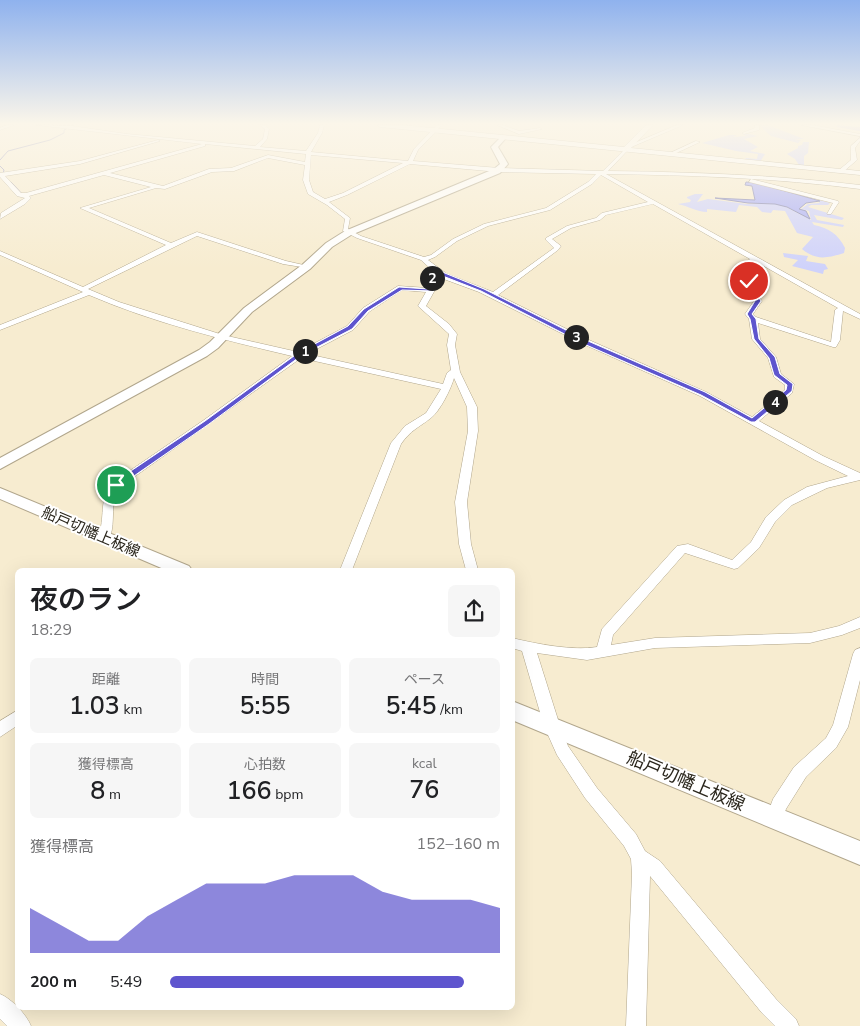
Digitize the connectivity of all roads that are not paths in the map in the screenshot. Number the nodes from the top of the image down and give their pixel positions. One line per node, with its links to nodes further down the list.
1 (28, 173): 10 (street)
2 (103, 173): 12 (street); 14 (street)
3 (203, 173): 12 (street)
4 (306, 173): 15 (street)
5 (388, 173): 15 (street)
6 (492, 173): 19 (street)
7 (600, 173): 22 (street)
8 (602, 173): 16 (street)
9 (633, 173): 11 (street)
10 (1, 175): 14 (street)
11 (746, 176): 13 (street); 17 (street)
12 (154, 187): 20 (street)
13 (860, 187)
14 (24, 195): 18 (street)
15 (325, 201): 19 (street)
16 (651, 203): 23 (street); 28 (street)
17 (829, 213)
18 (0, 217)
19 (348, 232): 22 (street); 24 (street)
20 (171, 245): 24 (street); 27 (street)
21 (0, 253): 27 (street)
22 (424, 259): 25 (street)
23 (754, 259): 29 (street); 31 (street)
24 (306, 267): 33 (street)
25 (435, 271): 26 (street); 28 (street)
26 (431, 290): 34 (street); 35 (street)
27 (86, 291): 32 (street); 33 (street)
28 (494, 295): 37 (street)
29 (843, 308): 30 (street); 31 (street)
30 (860, 318)
31 (753, 319): 37 (street)
32 (0, 328)
33 (221, 337): 34 (street); 38 (street)
34 (300, 354): 36 (street); 41 (street)
35 (456, 372): 36 (street); 44 (street)
36 (447, 388): 43 (street)
37 (753, 421): 39 (street)
38 (0, 464)
39 (860, 477): 48 (street)
40 (0, 493): 41 (street, 船戸切幡上板線)
41 (104, 537): 42 (street, 船戸切幡上板線)
42 (177, 568)
43 (347, 568)
44 (471, 568)
45 (860, 622): 48 (street)
46 (515, 644): 47 (street)
47 (528, 648): 48 (street); 52 (street)
48 (604, 651)
49 (860, 654): 54 (street)
50 (515, 711): 52 (street, 船戸切幡上板線)
51 (15, 718): 53 (street)
52 (552, 726): 54 (street, 船戸切幡上板線); 56 (street)
53 (0, 730)
54 (774, 818): 55 (street, 船戸切幡上板線)
55 (860, 853)
56 (639, 857): 59 (street); 60 (street)
57 (0, 1004): 58 (street)
58 (21, 1026)
59 (636, 1026)
60 (789, 1026)

